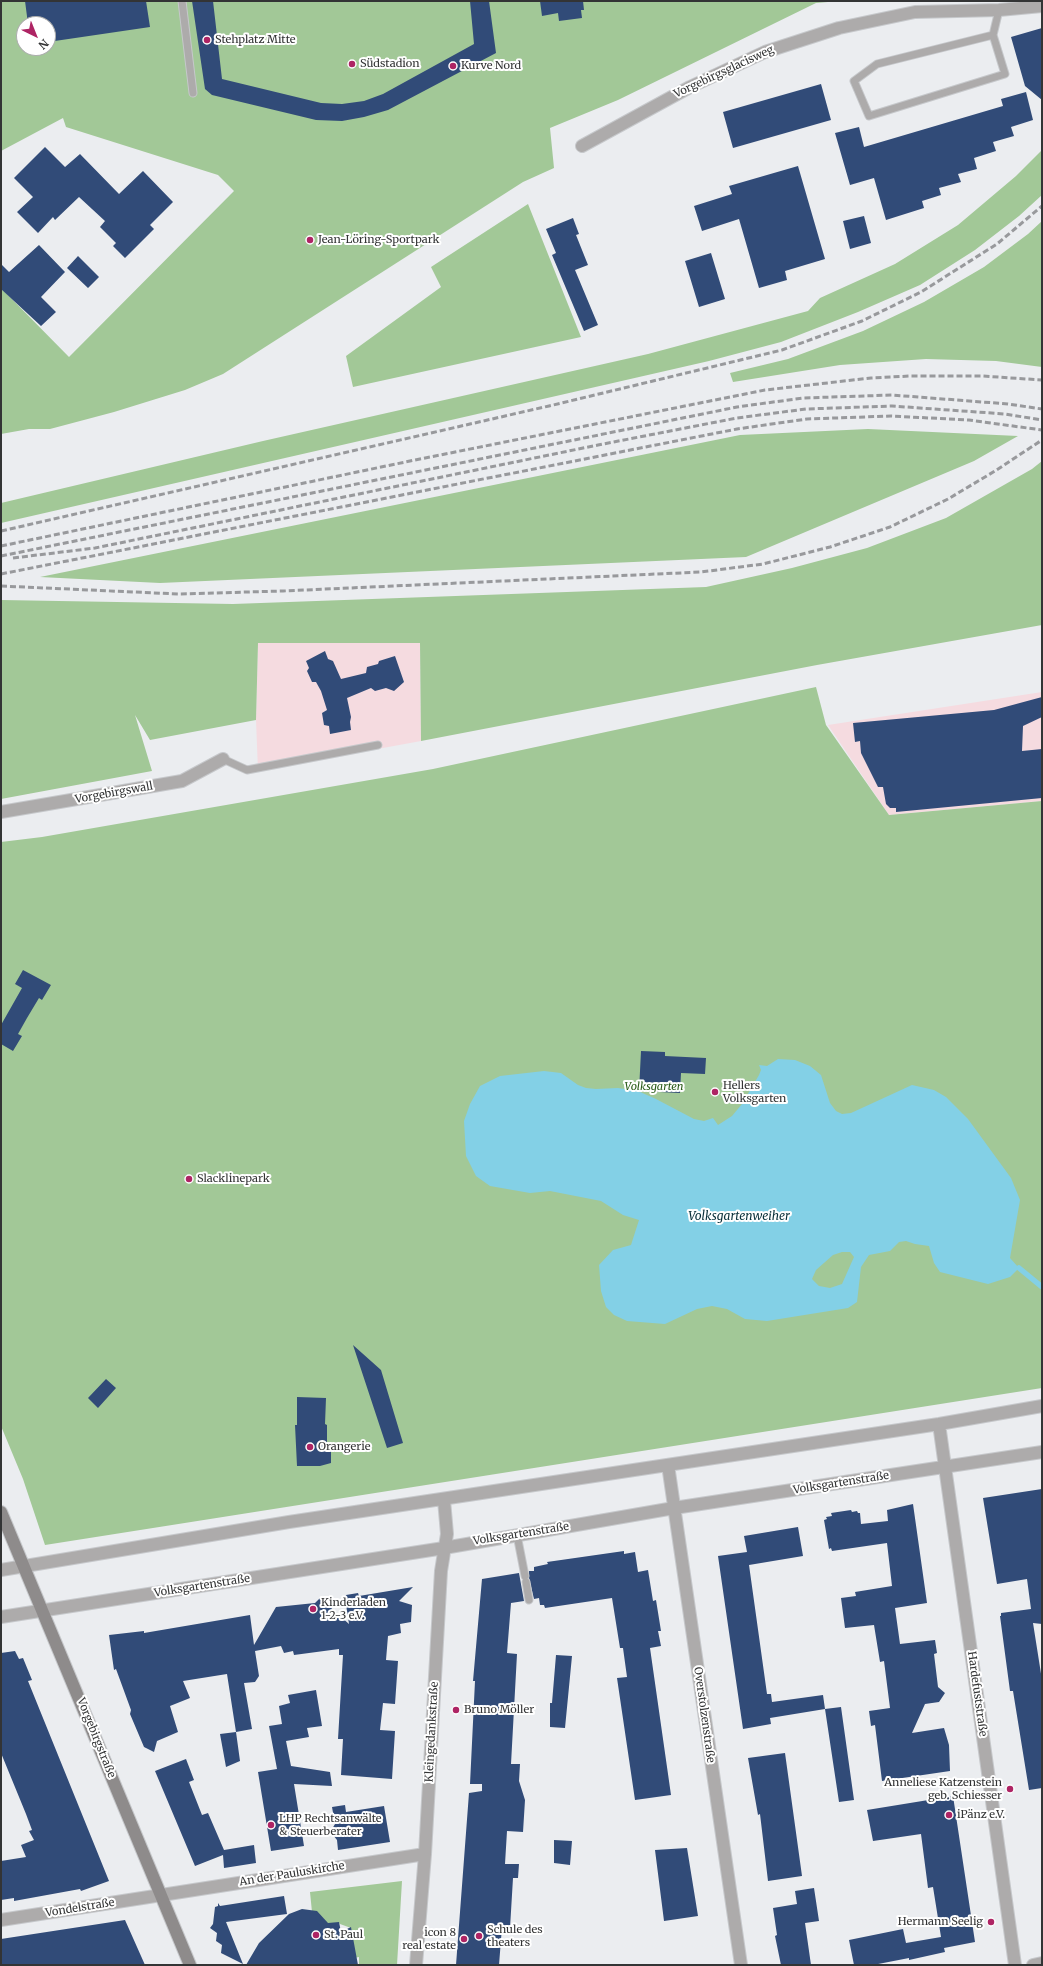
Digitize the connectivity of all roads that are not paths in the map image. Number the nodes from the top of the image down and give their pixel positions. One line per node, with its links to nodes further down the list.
1 (182, 1): 5 (lane)
2 (1042, 6): 3 (street, Vorgebirgsglacisweg)
3 (999, 10): 4 (lane); 6 (street, Vorgebirgsglacisweg)
4 (993, 35): 4 (lane)
5 (194, 92)
6 (582, 146)
7 (378, 745): 8 (lane)
8 (223, 759): 9 (street, Vorgebirgswall)
9 (1, 812)
10 (1042, 1406): 11 (street)
11 (939, 1424): 13 (street); 14 (street, Hardefuststraße)
12 (1042, 1452): 14 (street, Volksgartenstraße)
13 (668, 1465): 15 (street); 16 (street, Overstolzenstraße)
14 (945, 1468): 16 (street, Volksgartenstraße); 32 (street, Hardefuststraße)
15 (444, 1500): 19 (street, Kleingedankstraße); 20 (street)
16 (674, 1508): 18 (street, Volksgartenstraße); 31 (street, Overstolzenstraße)
17 (1, 1512): 20 (main road, Vorgebirgstraße)
18 (517, 1535): 19 (street, Volksgartenstraße); 22 (lane)
19 (444, 1548): 23 (street, Volksgartenstraße); 25 (street, Kleingedankstraße)
20 (23, 1566): 21 (street); 23 (main road, Vorgebirgstraße)
21 (1, 1570)
22 (529, 1600)
23 (42, 1611): 24 (street, Volksgartenstraße); 26 (main road, Vorgebirgstraße)
24 (1, 1618)
25 (425, 1854): 26 (street, An der Pauluskirche); 30 (street, Kleingedankstraße)
26 (160, 1895): 27 (street, Vondelstraße); 29 (main road, Vorgebirgstraße)
27 (1, 1920)
28 (1042, 1963): 33 (street)
29 (190, 1965)
30 (416, 1965)
31 (741, 1965)
32 (1015, 1965)
33 (1033, 1965)

